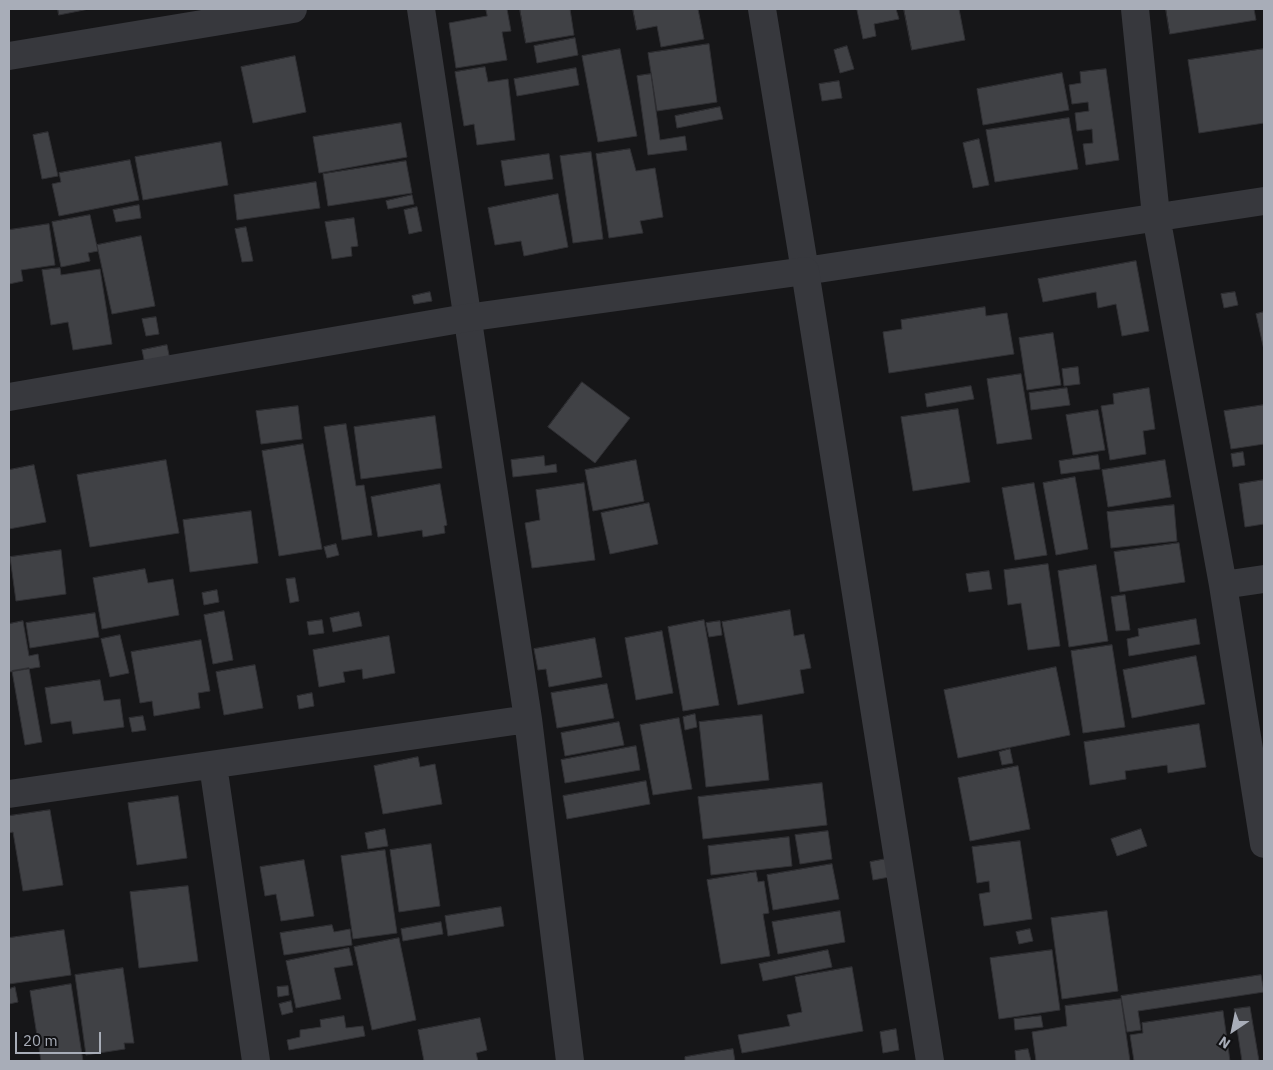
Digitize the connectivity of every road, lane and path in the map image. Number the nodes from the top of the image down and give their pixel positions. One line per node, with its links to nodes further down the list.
1 (293, 9): 5 (street)
2 (421, 9): 9 (street)
3 (762, 9): 8 (street)
4 (1135, 9): 7 (street)
5 (9, 56)
6 (1264, 201): 7 (street)
7 (1156, 216): 8 (street); 12 (street)
8 (805, 271): 9 (street); 19 (street)
9 (466, 318): 10 (street); 13 (street)
10 (9, 397)
11 (1264, 579): 12 (street)
12 (1224, 585): 16 (street)
13 (528, 718): 14 (street); 18 (street)
14 (213, 764): 15 (street); 17 (street)
15 (9, 794)
16 (1264, 844)
17 (256, 1061)
18 (570, 1061)
19 (930, 1061)

